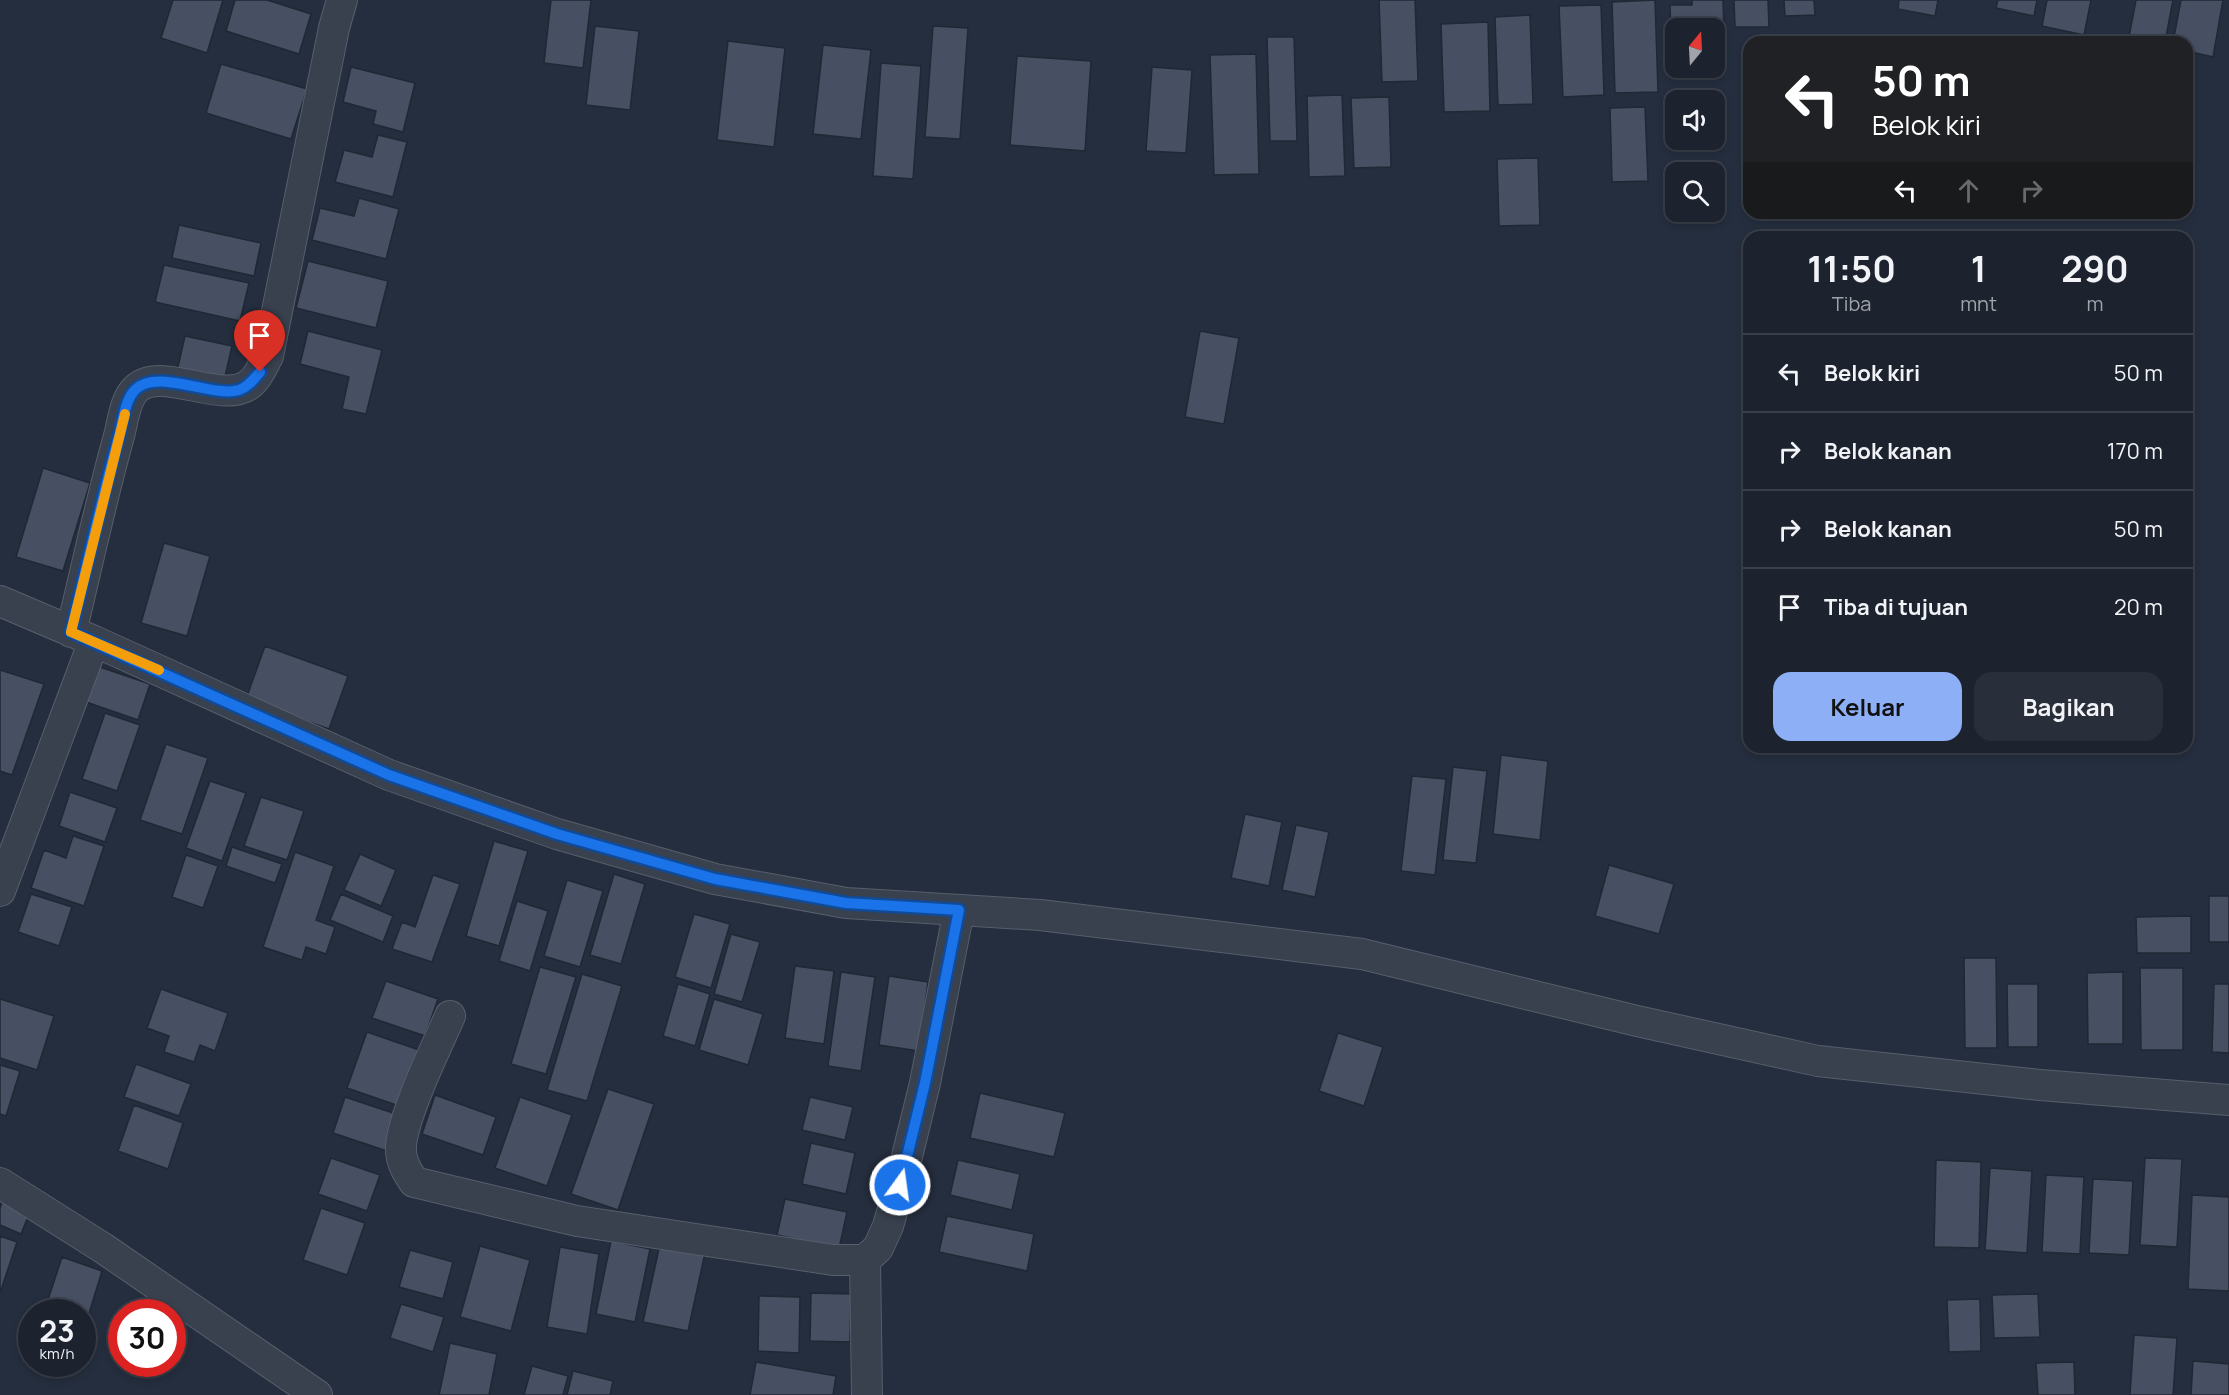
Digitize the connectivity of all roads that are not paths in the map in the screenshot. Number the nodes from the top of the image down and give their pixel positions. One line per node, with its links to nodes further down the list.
1 (342, 0): 3 (street)
2 (0, 601): 3 (street)
3 (82, 636): 4 (street); 5 (street)
4 (0, 891)
5 (959, 910): 7 (street); 9 (street)
6 (450, 1016): 9 (street)
7 (2229, 1100)
8 (0, 1183): 10 (street)
9 (865, 1260): 11 (street)
10 (317, 1395)
11 (867, 1395)

